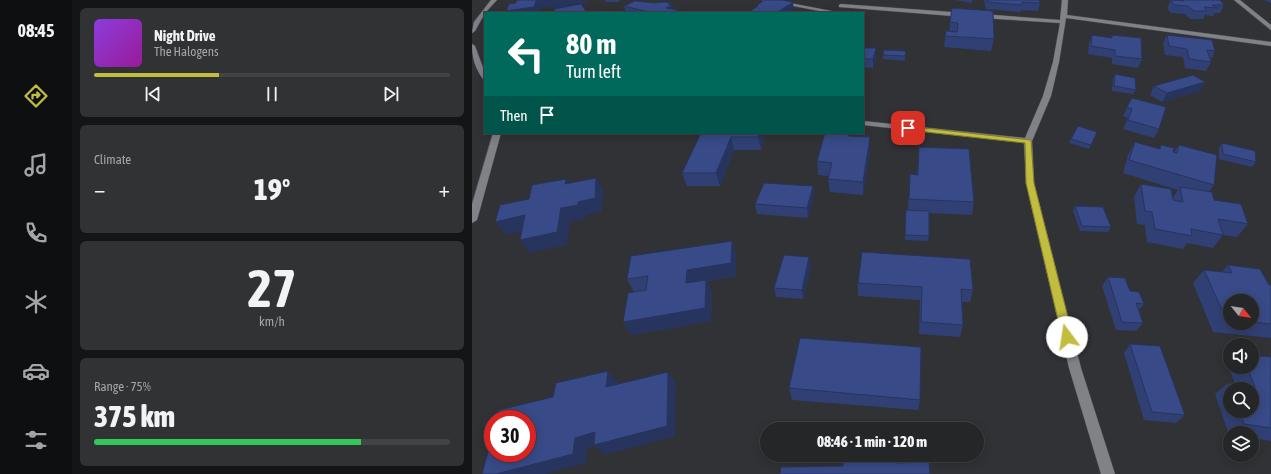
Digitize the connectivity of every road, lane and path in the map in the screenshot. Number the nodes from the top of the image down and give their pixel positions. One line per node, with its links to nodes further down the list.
1 (494, 0): 12 (street)
2 (765, 0): 7 (street)
3 (849, 0): 6 (street)
4 (1065, 0): 10 (street)
5 (1237, 0): 11 (street)
6 (841, 6): 7 (street); 8 (street)
7 (834, 12)
8 (968, 15)
9 (976, 16): 10 (street)
10 (1064, 19): 13 (street); 18 (street)
11 (1271, 28)
12 (472, 31)
13 (1271, 44)
14 (472, 46): 15 (street)
15 (484, 76)
16 (864, 123): 18 (street)
17 (497, 134): 19 (street)
18 (1028, 141): 20 (street)
19 (472, 220)
20 (1108, 474)

